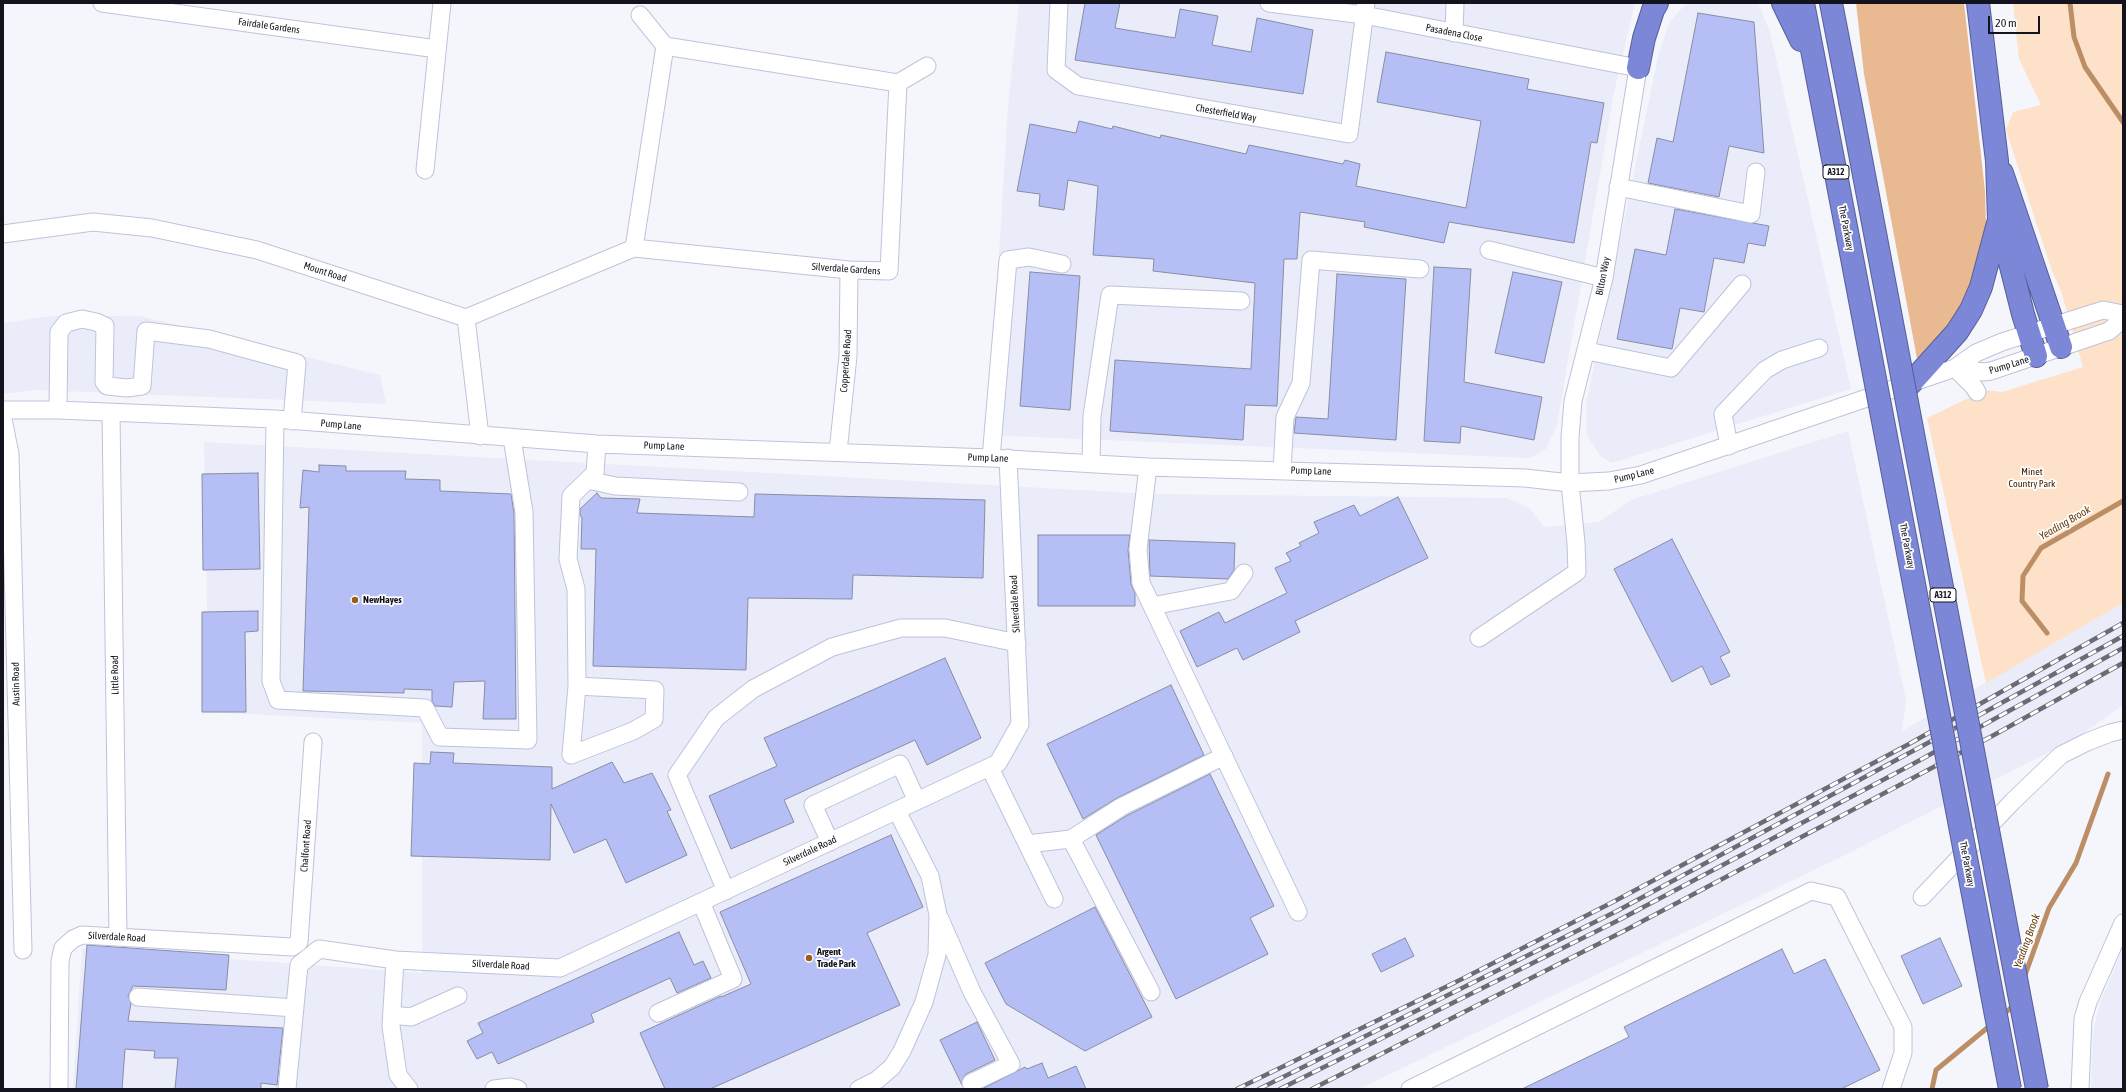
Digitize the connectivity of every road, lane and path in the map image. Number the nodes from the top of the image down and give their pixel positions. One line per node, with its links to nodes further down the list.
1 (102, 3): 15 (street, Fairdale Gardens)
2 (442, 3): 15 (street)
3 (1059, 3): 11 (street, Chesterfield Way)
4 (1269, 3): 11 (street, Pasadena Close)
5 (1455, 3): 13 (street)
6 (1657, 3): 17 (highway)
7 (1784, 3): 18 (highway)
8 (1803, 3): 18 (highway, The Parkway / A312)
9 (1831, 3): 107 (highway, A312, bridge)
10 (1978, 3): 20 (highway)
11 (1365, 9): 13 (street, Pasadena Close)
12 (640, 15): 14 (street)
13 (1454, 33): 17 (street, Pasadena Close)
14 (665, 46): 19 (street); 26 (street)
15 (436, 49): 21 (street)
16 (927, 66): 19 (street)
17 (1638, 68): 23 (street, Bilton Way)
18 (1818, 82): 106 (highway, The Parkway / A312, bridge)
19 (898, 83): 30 (street, Silverdale Gardens)
20 (1997, 161): 24 (highway); 37 (highway)
21 (425, 170)
22 (1756, 172): 23 (street)
23 (1618, 187): 31 (street, Bilton Way)
24 (1999, 219): 38 (highway); 44 (highway)
25 (3, 234): 35 (street, Mount Road)
26 (634, 248): 30 (street, Silverdale Gardens); 35 (street)
27 (1489, 250): 31 (street)
28 (1062, 264): 57 (street)
29 (1420, 269): 61 (street)
30 (849, 270): 56 (street, Copperdale Road)
31 (1604, 278): 41 (street, Bilton Way)
32 (1742, 284): 41 (street)
33 (1241, 301): 59 (street)
34 (2123, 314): 37 (street, Pump Lane)
35 (466, 318): 52 (street)
36 (2123, 318): 39 (street, Pump Lane)
37 (2054, 325): 38 (street, Pump Lane); 39 (highway)
38 (2029, 333): 42 (highway); 43 (street, Pump Lane)
39 (2061, 347): 42 (street, Pump Lane)
40 (1819, 348): 55 (street)
41 (1586, 351): 63 (street, Bilton Way)
42 (2036, 356): 43 (street, Pump Lane)
43 (1955, 368): 44 (street, Pump Lane); 45 (street)
44 (1911, 383): 55 (street, Pump Lane)
45 (1976, 392)
46 (3, 410): 47 (street, Pump Lane)
47 (58, 410): 48 (street, Pump Lane); 51 (street)
48 (111, 413): 50 (street, Pump Lane); 86 (street, Little Road)
49 (3, 419): 88 (street, Austin Road)
50 (275, 419): 51 (street, Pump Lane); 53 (street)
51 (292, 421): 52 (street, Pump Lane)
52 (480, 436): 53 (street, Pump Lane)
53 (512, 438): 54 (street, Pump Lane)
54 (597, 444): 56 (street, Pump Lane); 62 (street)
55 (1729, 446): 63 (street, Pump Lane)
56 (838, 452): 57 (street, Pump Lane)
57 (991, 458): 58 (street, Pump Lane)
58 (1008, 458): 59 (street, Pump Lane); 68 (street, Silverdale Road)
59 (1091, 463): 60 (street, Pump Lane)
60 (1148, 466): 61 (street, Pump Lane); 66 (street)
61 (1282, 470): 63 (street, Pump Lane)
62 (588, 480): 64 (street); 69 (street)
63 (1570, 483): 67 (street, Bilton Way)
64 (739, 492)
65 (1244, 573): 66 (street)
66 (1152, 606): 72 (street)
67 (1479, 638)
68 (1017, 643): 73 (street, Silverdale Road); 79 (street)
69 (577, 686): 69 (street)
70 (2123, 730): 80 (street)
71 (313, 742): 87 (street, Chalfont Road)
72 (1224, 756): 76 (street); 83 (street)
73 (990, 768): 74 (street, Silverdale Road); 78 (street)
74 (917, 801): 75 (street, Silverdale Road); 77 (street)
75 (897, 811): 77 (street, Silverdale Road); 84 (street)
76 (1071, 839): 78 (street); 90 (street)
77 (830, 842): 79 (street, Silverdale Road)
78 (1027, 844): 81 (street)
79 (726, 891): 82 (street, Silverdale Road)
80 (1922, 897)
81 (1054, 899)
82 (701, 902): 89 (street, Silverdale Road); 94 (street)
83 (1298, 912)
84 (938, 915): 97 (street); 103 (street)
85 (2123, 923): 108 (street)
86 (118, 937): 87 (street, Silverdale Road); 98 (street, Silverdale Road)
87 (292, 947)
88 (23, 950)
89 (395, 960): 93 (street, Silverdale Road); 95 (street)
90 (1151, 992)
91 (458, 996): 95 (street)
92 (138, 997): 93 (street)
93 (295, 1008): 99 (street)
94 (658, 1014)
95 (392, 1015): 96 (street)
96 (397, 1082): 100 (street)
97 (971, 1083)
98 (59, 1089)
99 (287, 1089)
100 (409, 1089)
101 (494, 1089): 102 (street)
102 (518, 1089)
103 (859, 1089)
104 (1410, 1089): 105 (street)
105 (1891, 1089)
106 (2010, 1089)
107 (2037, 1089)
108 (2080, 1089)

